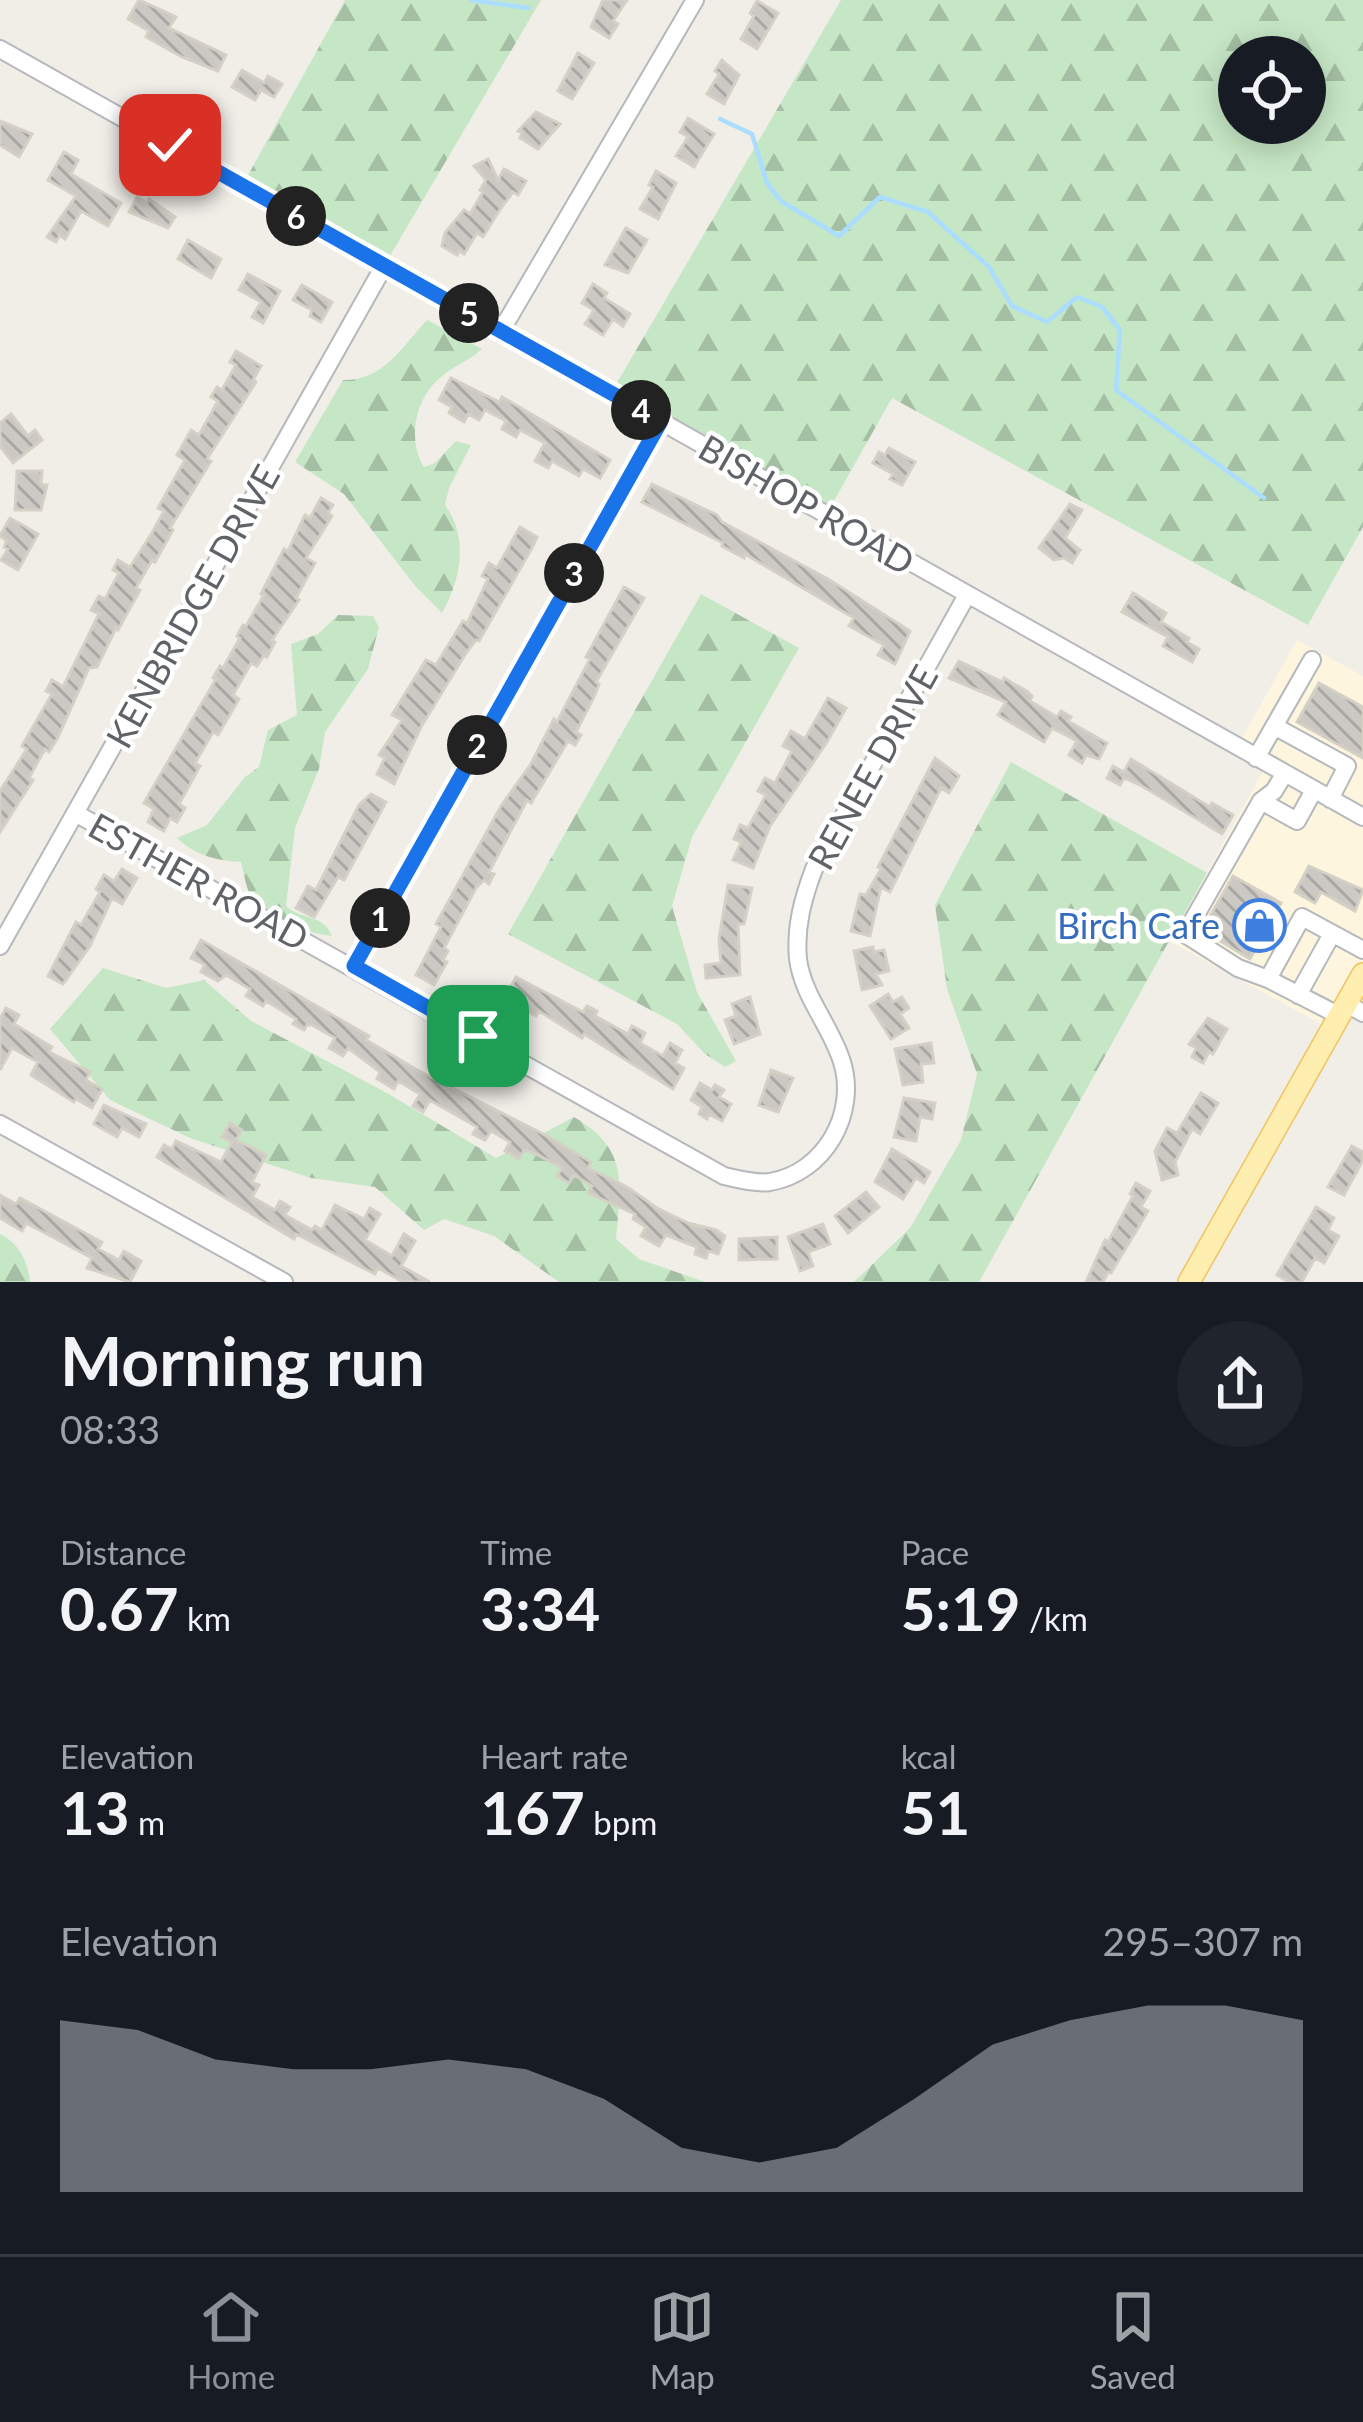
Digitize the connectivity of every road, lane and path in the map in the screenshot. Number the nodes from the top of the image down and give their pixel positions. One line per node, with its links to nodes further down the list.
1 (695, 0): 4 (street)
2 (0, 49): 3 (street, BISHOP ROAD)
3 (384, 266): 4 (street, BISHOP ROAD); 13 (street, KENBRIDGE DRIVE)
4 (502, 331): 5 (street, BISHOP ROAD)
5 (661, 421): 6 (street, BISHOP ROAD); 18 (street)
6 (967, 595): 9 (street, BISHOP ROAD); 24 (street, RENEE DRIVE)
7 (1312, 660): 8 (street)
8 (1274, 726): 9 (street); 11 (street)
9 (1256, 758): 10 (street, BISHOP ROAD)
10 (1285, 773): 11 (street, BISHOP ROAD); 12 (street)
11 (1322, 794): 12 (street); 14 (street, BISHOP ROAD)
12 (1261, 801): 20 (street)
13 (75, 812): 16 (street, KENBRIDGE DRIVE); 18 (street, ESTHER ROAD)
14 (1363, 817)
15 (1332, 934): 17 (street); 20 (street); 21 (street)
16 (0, 946)
17 (1363, 950)
18 (354, 966): 24 (street, ESTHER ROAD)
19 (1363, 974): 22 (main road)
20 (1268, 979): 21 (street)
21 (1298, 995): 22 (street)
22 (1350, 1011): 26 (main road)
23 (0, 1124): 25 (street)
24 (766, 1183)
25 (284, 1282)
26 (1189, 1282)

